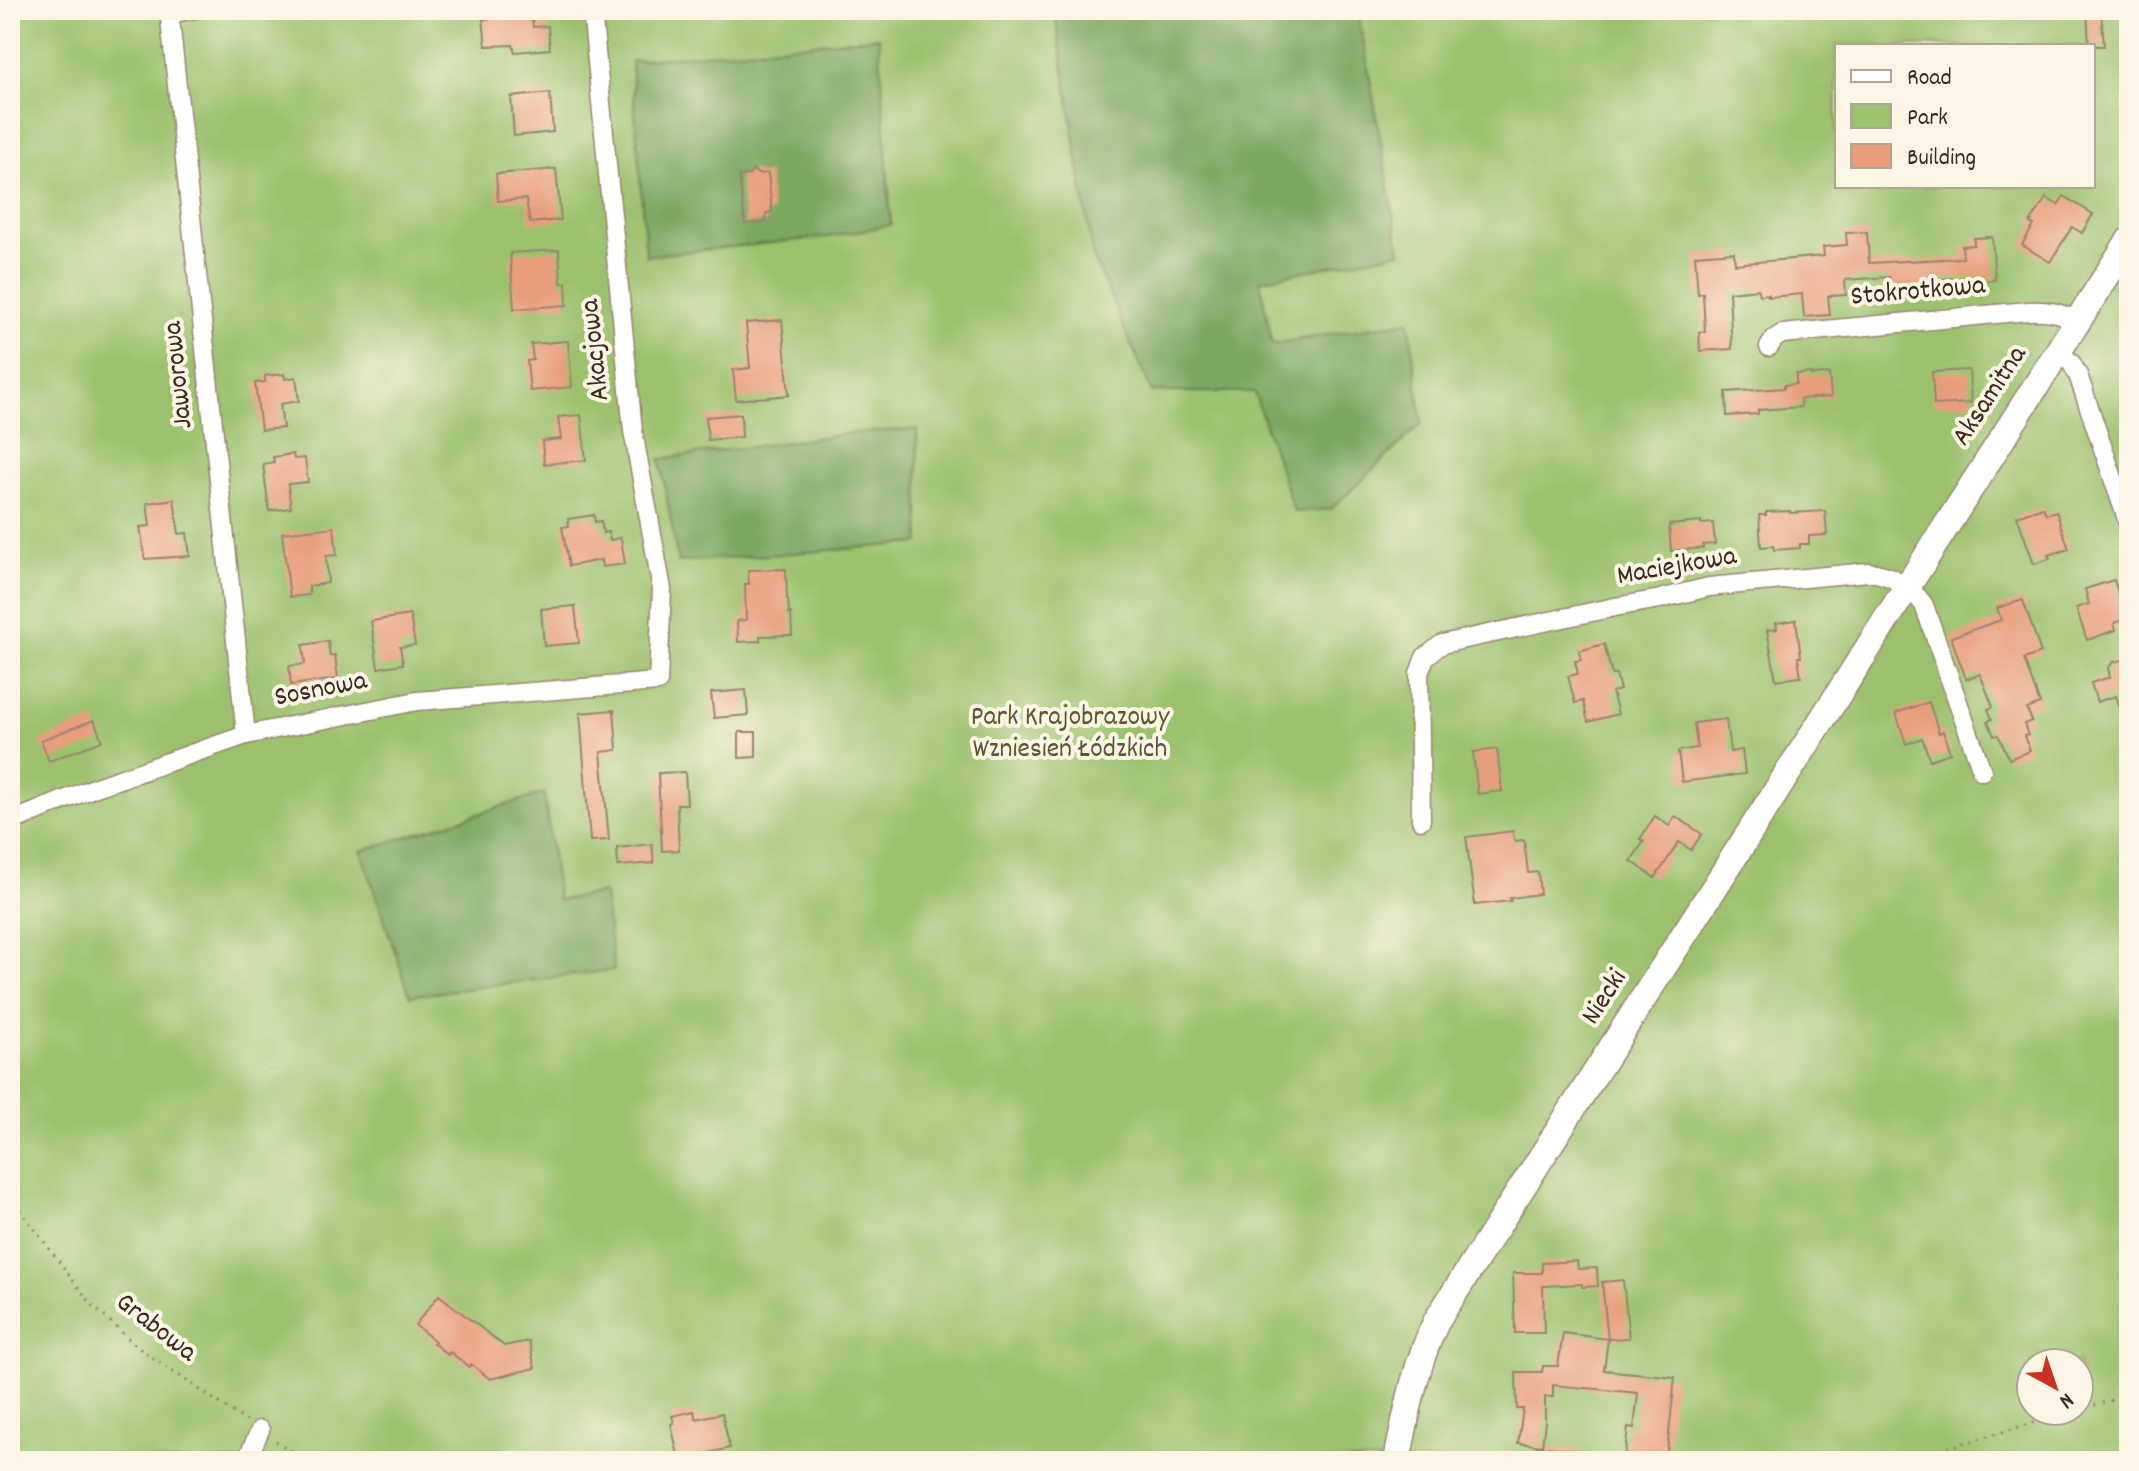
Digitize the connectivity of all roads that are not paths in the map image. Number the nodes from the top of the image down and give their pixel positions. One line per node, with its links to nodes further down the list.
1 (215, 10): 3 (lane)
2 (592, 10): 10 (street, Akacjowa)
3 (169, 14): 11 (street, Jaworowa)
4 (2129, 241): 5 (street, Aksamitna)
5 (2077, 322): 6 (street, Stokrotkowa); 7 (street, Aksamitna)
6 (1769, 347)
7 (2059, 350): 8 (street); 9 (street, Aksamitna)
8 (2129, 525)
9 (1908, 587): 12 (street); 13 (street, Maciejkowa); 17 (street, Niecki)
10 (658, 682): 11 (street, Sosnowa)
11 (246, 735): 14 (street, Sosnowa)
12 (1982, 771)
13 (1421, 820)
14 (10, 822)
15 (260, 1430): 16 (street)
16 (243, 1461)
17 (1397, 1461)

